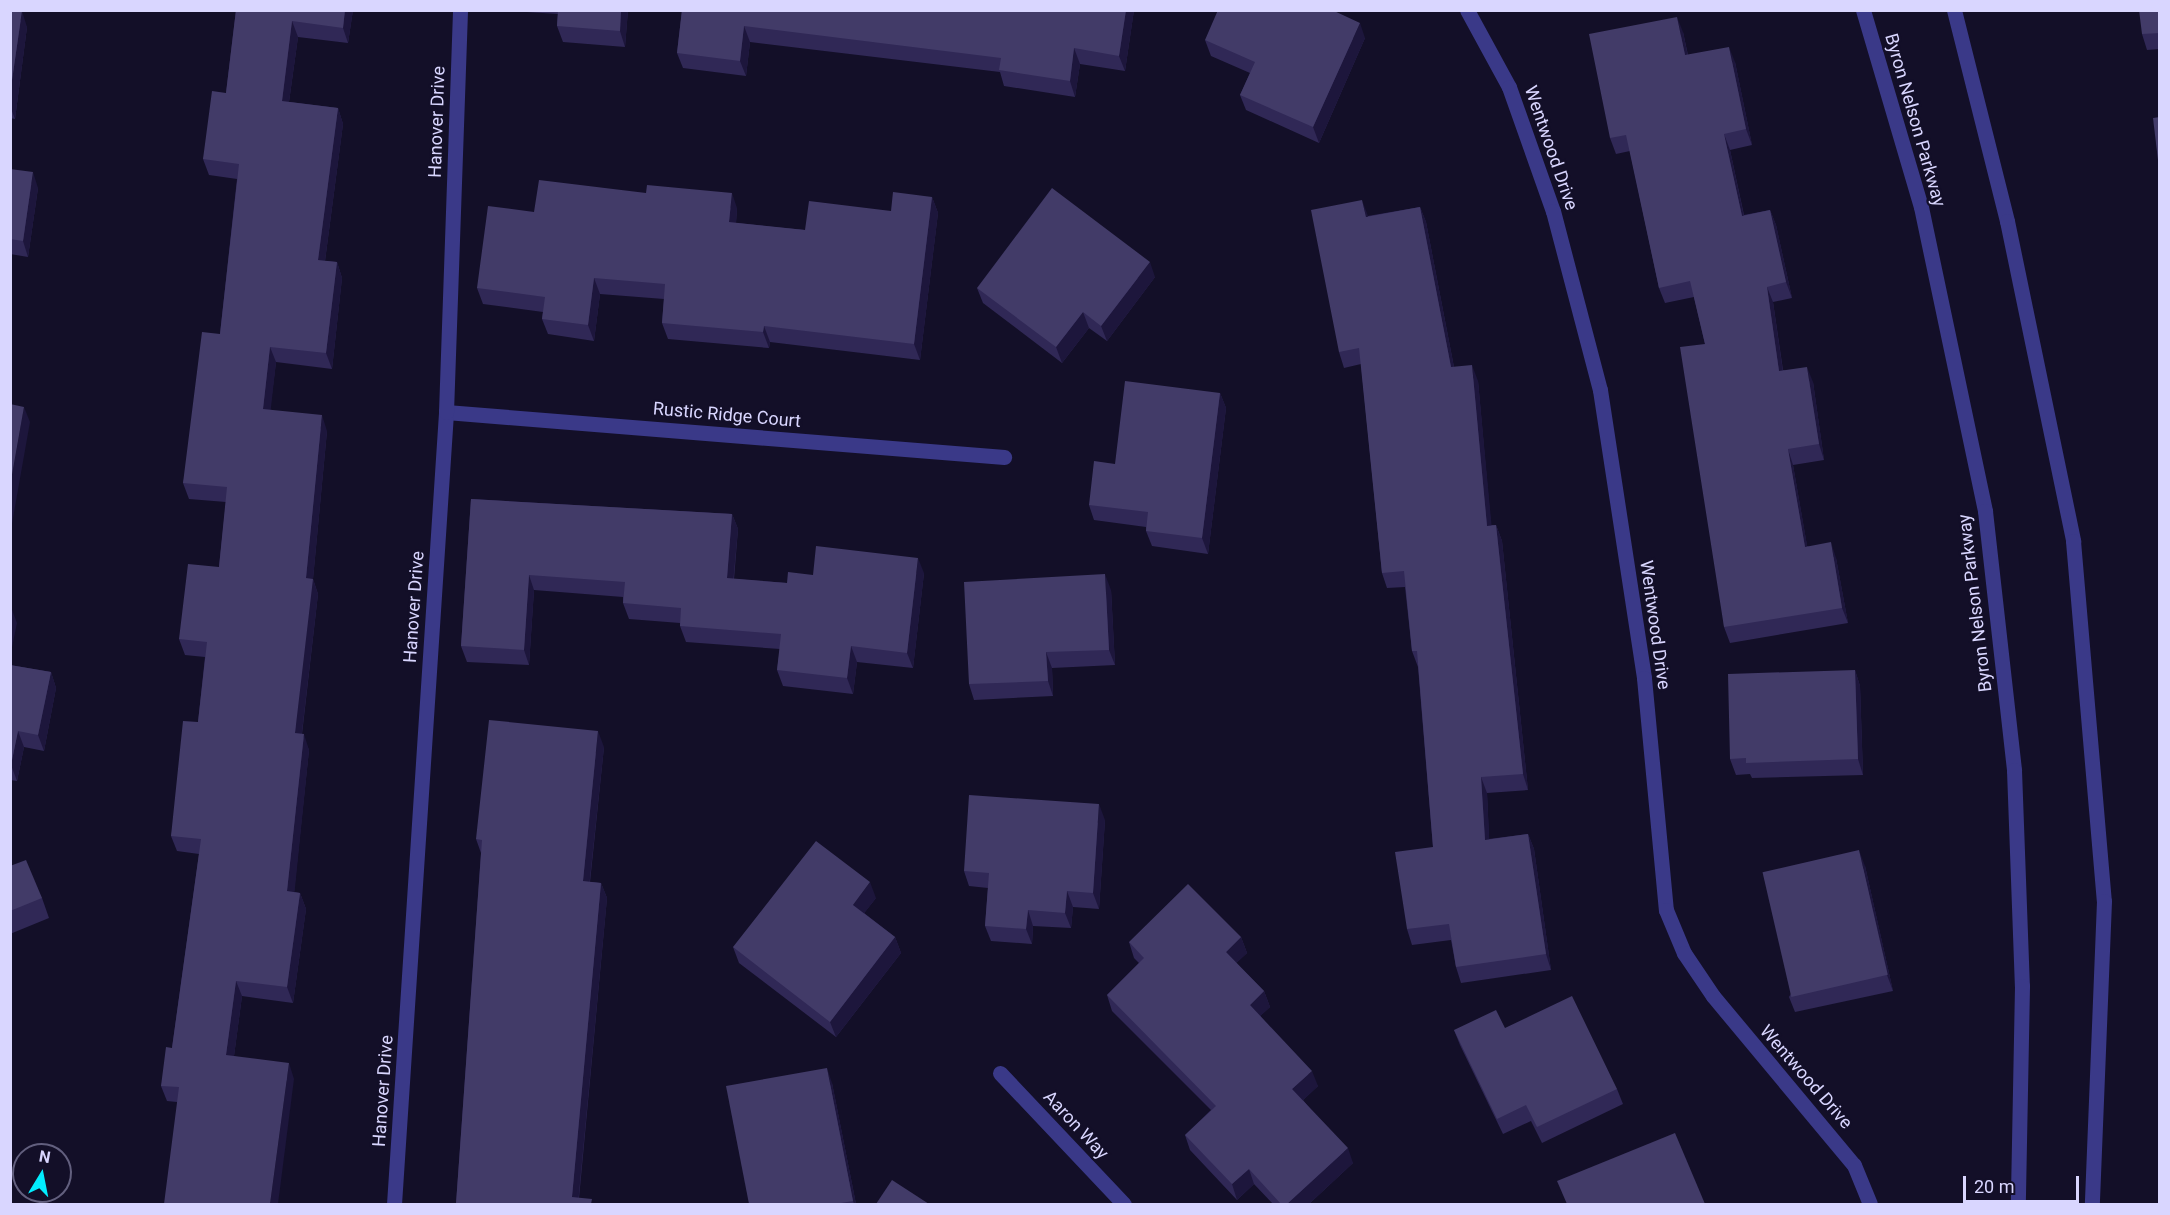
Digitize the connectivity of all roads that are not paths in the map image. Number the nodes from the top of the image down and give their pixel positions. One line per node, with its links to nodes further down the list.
1 (460, 10): 5 (street, Hanover Drive)
2 (1467, 10): 10 (street, Wentwood Drive)
3 (1863, 10): 11 (street, Byron Nelson Parkway)
4 (1954, 10): 12 (street)
5 (446, 412): 6 (street, Rustic Ridge Court); 8 (street, Hanover Drive)
6 (1004, 457)
7 (1000, 1073): 9 (street, Aaron Way)
8 (394, 1204)
9 (1124, 1204)
10 (1870, 1204)
11 (2018, 1204)
12 (2092, 1204)

